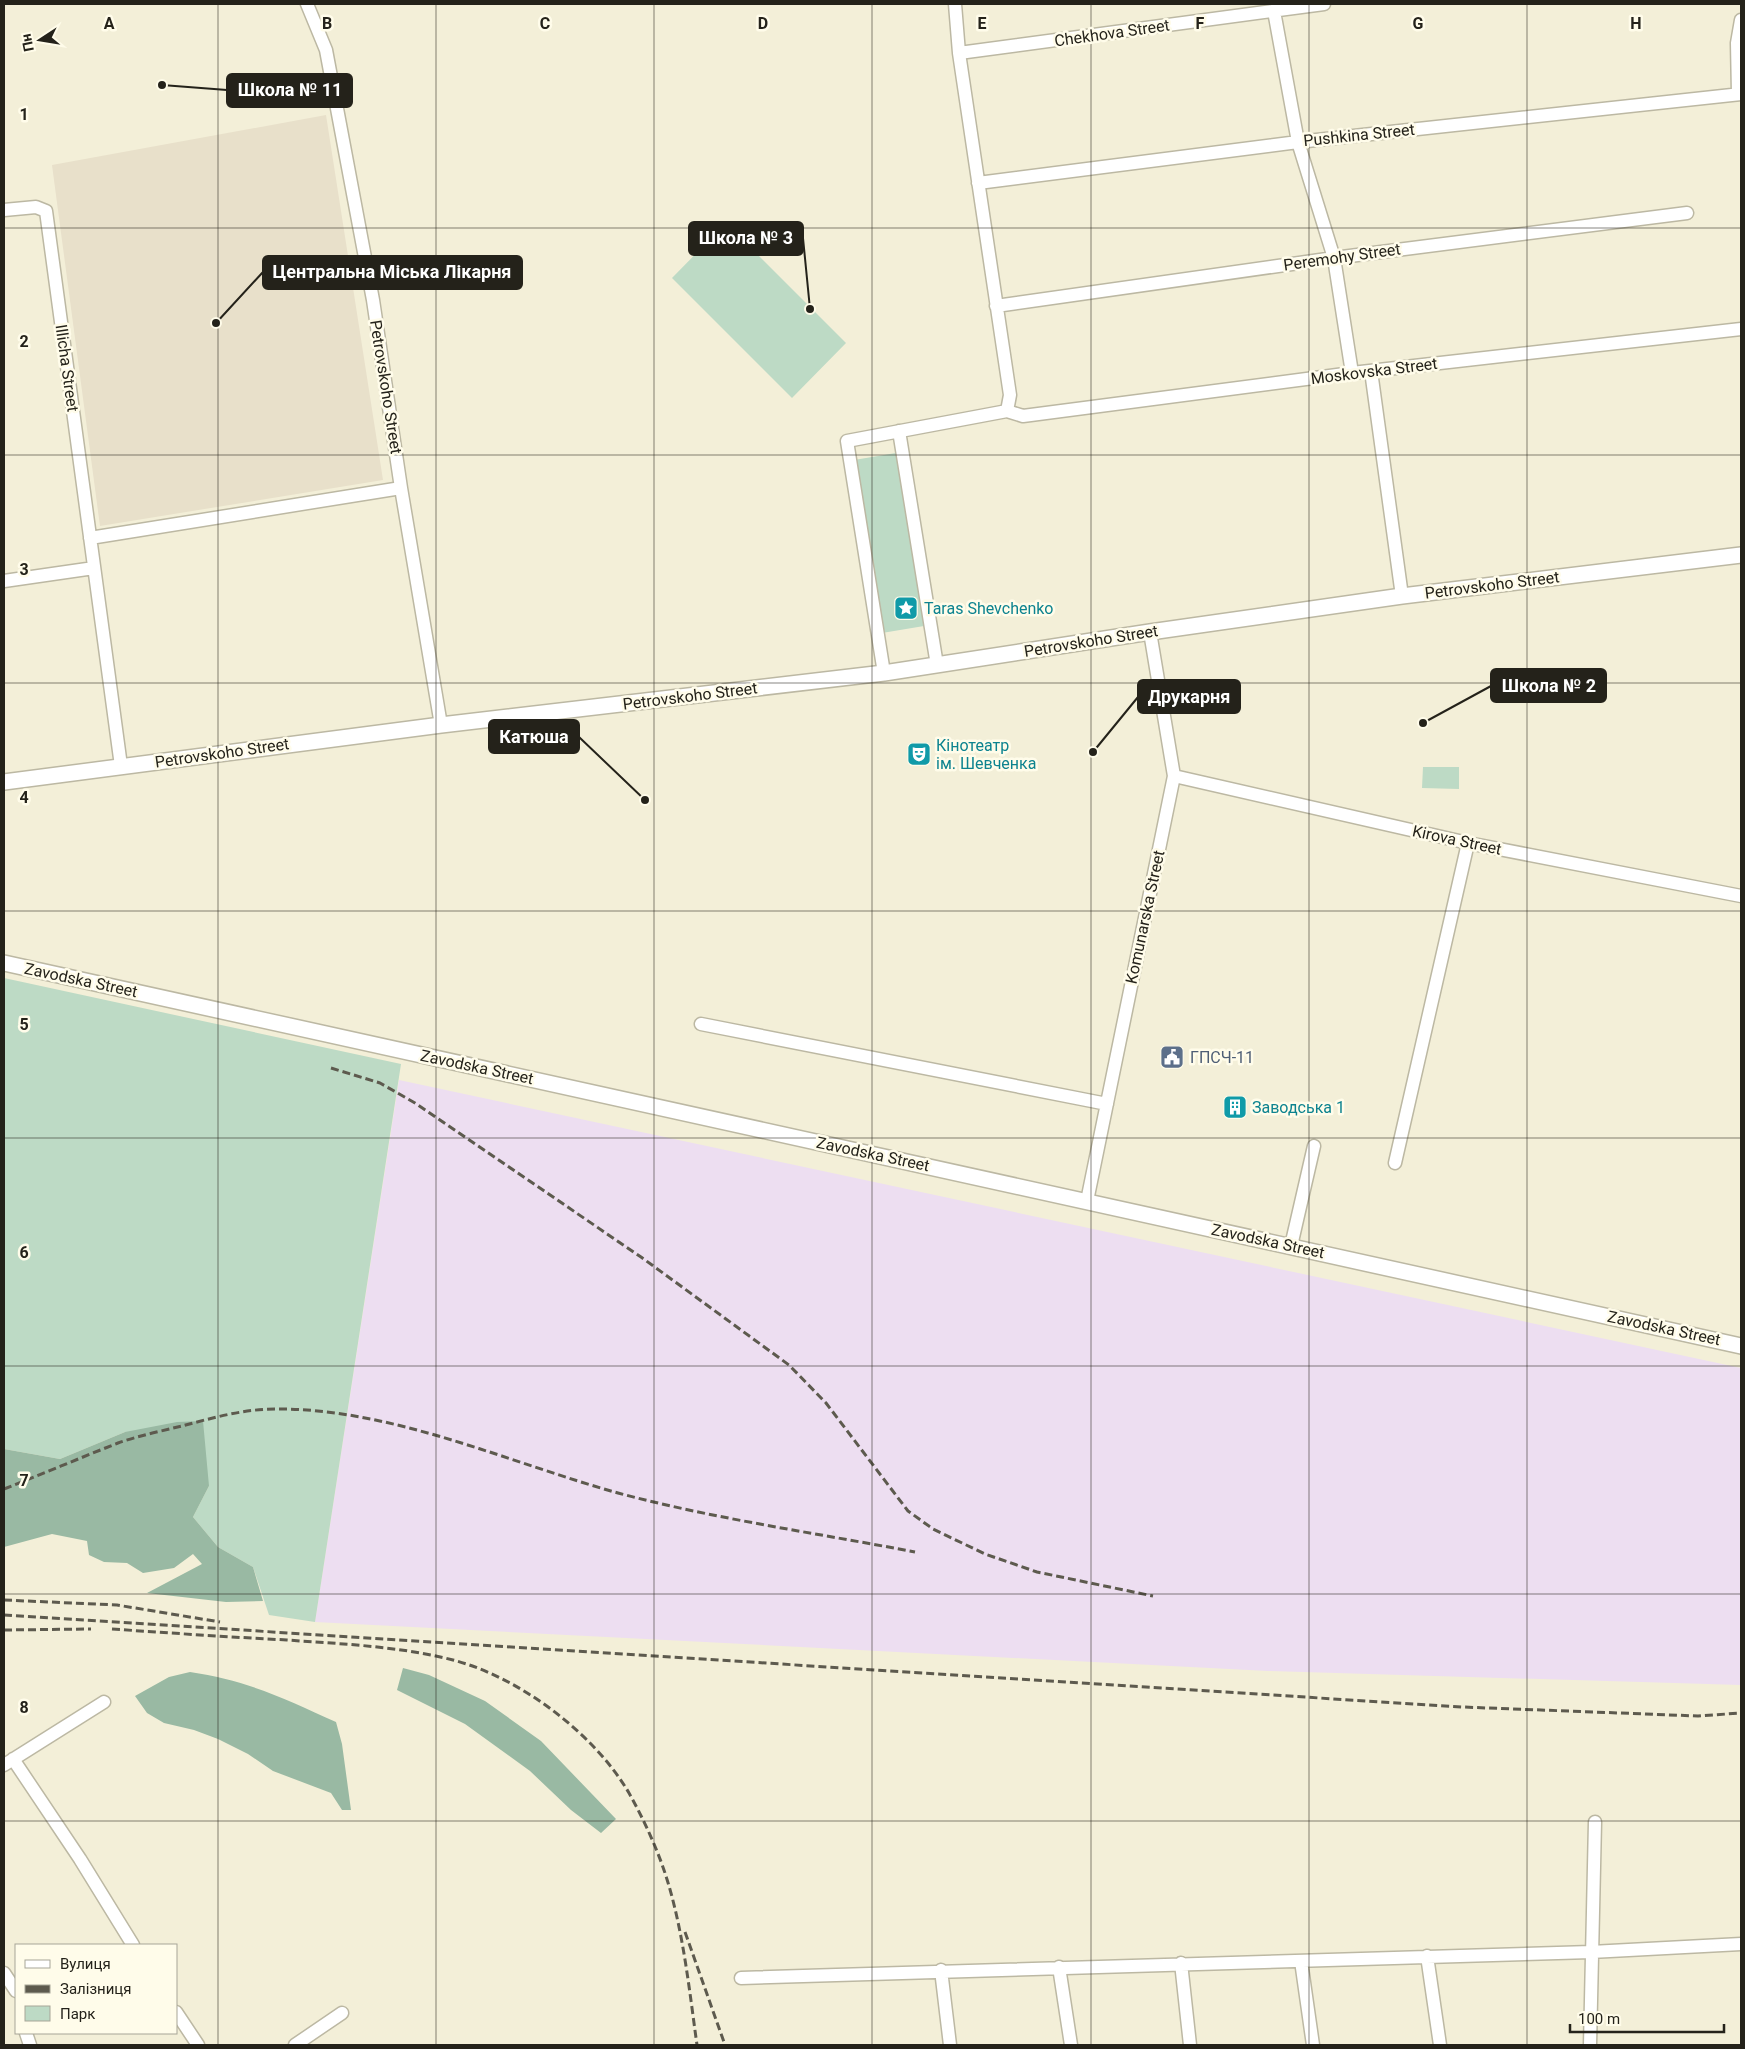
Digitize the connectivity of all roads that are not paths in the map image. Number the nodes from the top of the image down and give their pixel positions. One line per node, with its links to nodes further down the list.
1 (306, 4): 19 (street, Petrovskoho Street)
2 (955, 4): 6 (street)
3 (1324, 4): 4 (street, Chekhova Street)
4 (1274, 10): 6 (street, Chekhova Street); 8 (street)
5 (1741, 20): 7 (street)
6 (959, 53): 9 (street)
7 (1739, 94): 8 (street, Pushkina Street)
8 (1298, 142): 9 (street, Pushkina Street); 12 (street)
9 (978, 183): 13 (street)
10 (4, 210): 20 (street, Illicha Street)
11 (1687, 213): 12 (street, Peremohy Street)
12 (1334, 258): 13 (street, Peremohy Street); 16 (street)
13 (996, 306): 17 (street)
14 (1741, 328): 15 (street, Moskovska Street)
15 (1371, 371): 16 (street, Moskovska Street); 24 (street)
16 (1352, 373): 17 (street, Moskovska Street)
17 (1007, 411): 18 (street, Moskovska Street)
18 (899, 431): 26 (street); 27 (street, Moskovska Street)
19 (401, 488): 20 (street); 28 (street, Petrovskoho Street)
20 (90, 538): 22 (street, Illicha Street)
21 (1741, 555): 24 (main road, Petrovskoho Street)
22 (94, 568): 23 (street); 29 (street, Illicha Street)
23 (4, 581)
24 (1402, 596): 25 (main road, Petrovskoho Street)
25 (1150, 632): 26 (main road, Petrovskoho Street); 30 (street, Komunarska Street)
26 (937, 665): 27 (main road, Petrovskoho Street)
27 (884, 674): 28 (main road, Petrovskoho Street)
28 (441, 725): 29 (main road, Petrovskoho Street)
29 (121, 766): 31 (main road, Petrovskoho Street)
30 (1174, 776): 32 (street, Kirova Street); 36 (street, Komunarska Street)
31 (4, 782)
32 (1468, 843): 33 (street, Kirova Street); 38 (street)
33 (1741, 896)
34 (4, 963): 39 (main road, Zavodska Street)
35 (701, 1024): 36 (street)
36 (1107, 1104): 39 (street, Komunarska Street)
37 (1314, 1146): 40 (street)
38 (1395, 1163)
39 (1087, 1201): 40 (main road, Zavodska Street)
40 (1291, 1246): 41 (main road, Zavodska Street)
41 (1741, 1346)
42 (104, 1702): 43 (street)
43 (8, 1762): 45 (street)
44 (1595, 1822): 47 (street)
45 (132, 1944)
46 (1741, 1944): 47 (street)
47 (1591, 1952): 48 (street); 65 (street)
48 (1427, 1956): 49 (street); 64 (street)
49 (1301, 1961): 50 (street); 63 (street)
50 (1181, 1963): 51 (street); 62 (street)
51 (1060, 1967): 52 (street); 61 (street)
52 (940, 1970): 54 (street); 60 (street)
53 (4, 1973): 55 (street)
54 (741, 1978)
55 (15, 1990)
56 (342, 2013): 59 (street)
57 (178, 2015): 58 (street)
58 (198, 2045)
59 (295, 2045)
60 (950, 2045)
61 (1071, 2045)
62 (1190, 2045)
63 (1313, 2045)
64 (1440, 2045)
65 (1590, 2045)

